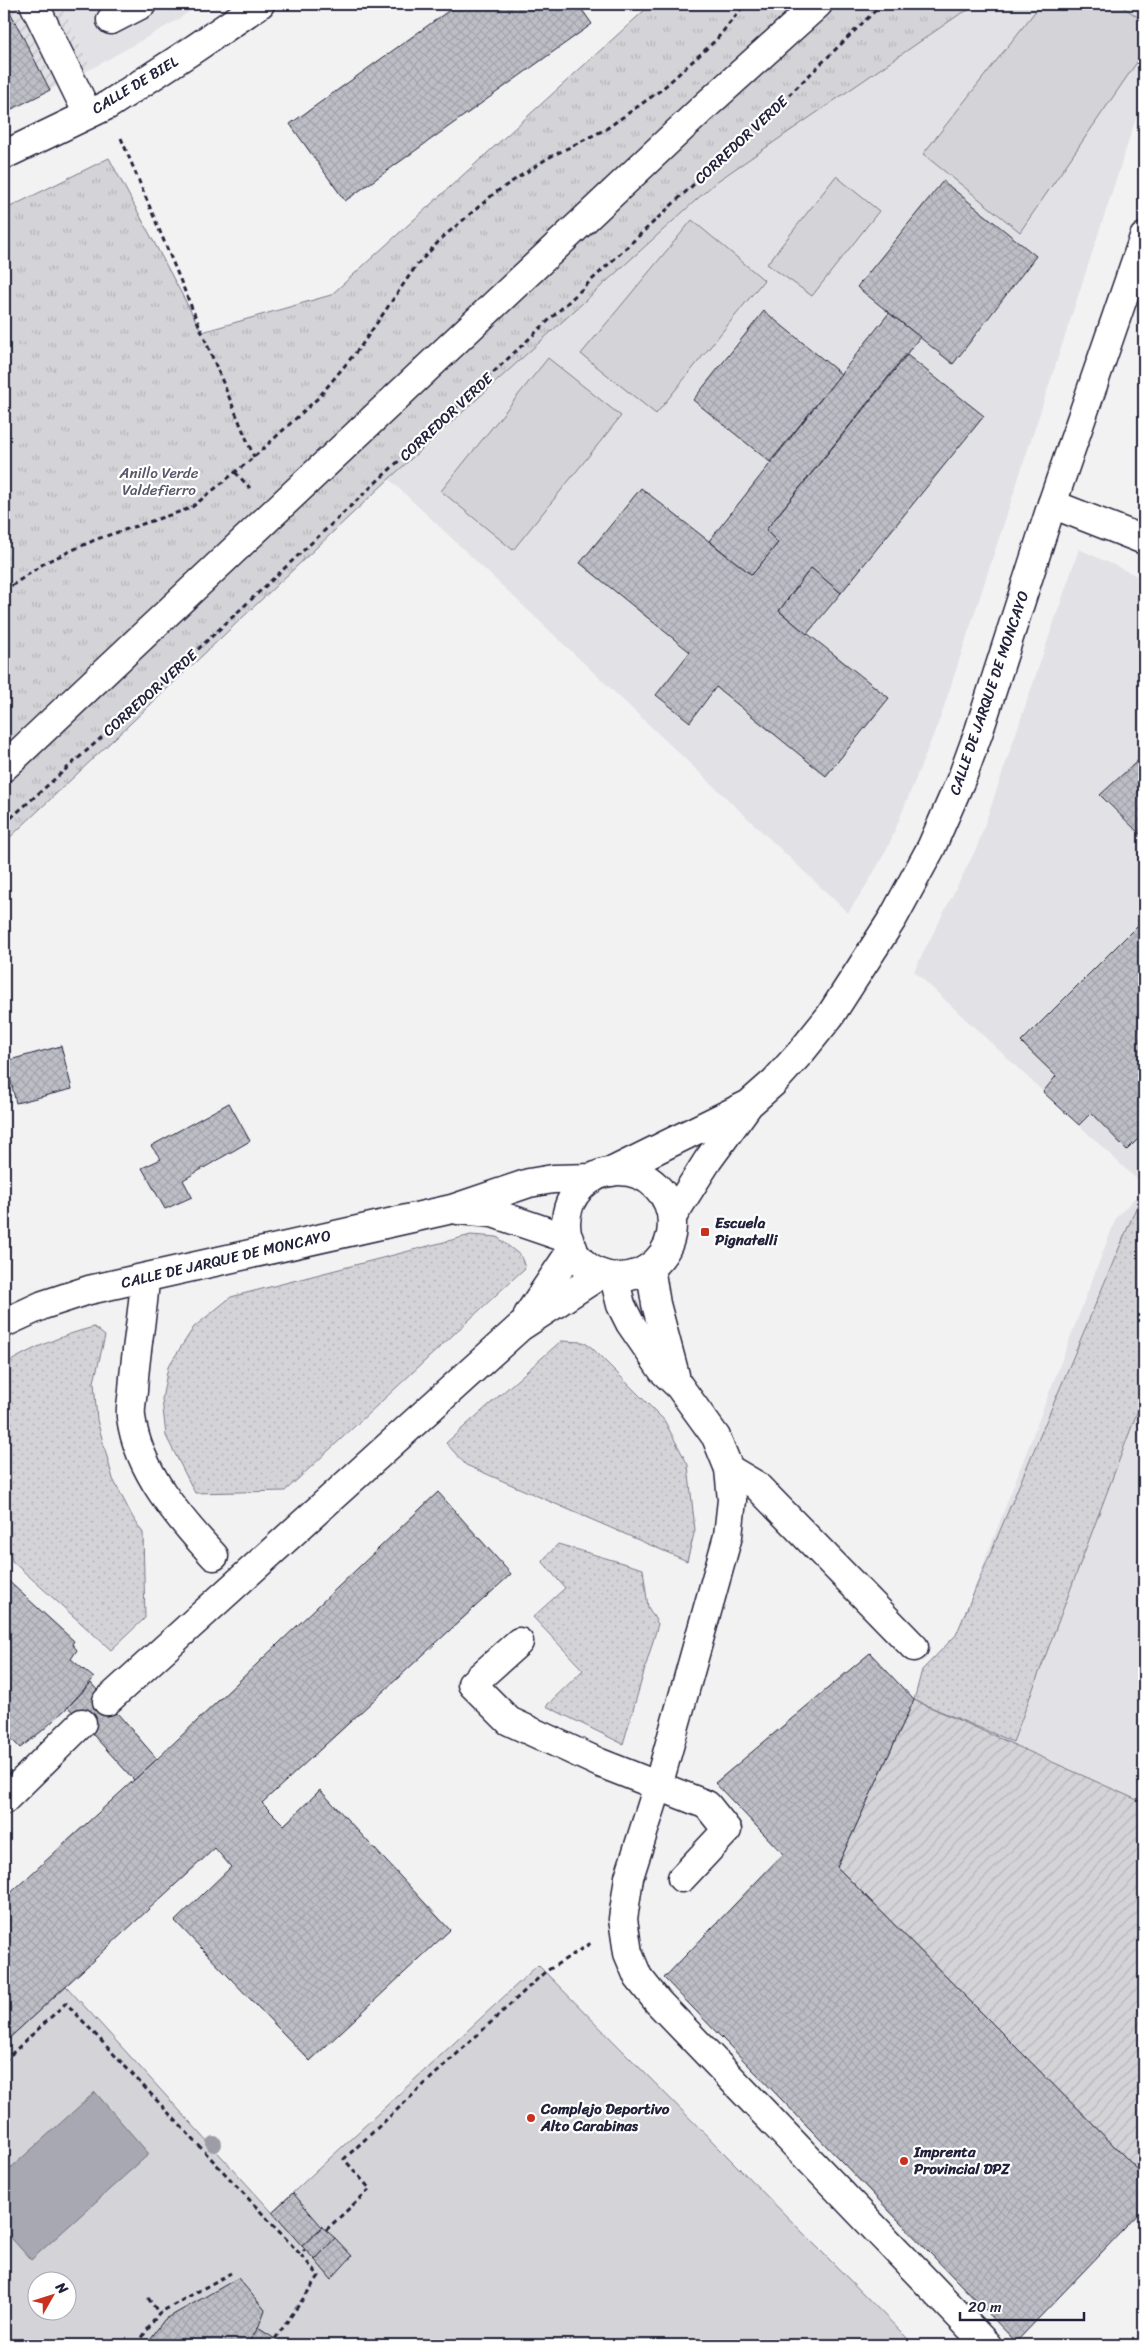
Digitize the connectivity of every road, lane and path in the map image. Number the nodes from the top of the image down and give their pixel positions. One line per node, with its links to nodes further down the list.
1 (34, 4): 8 (street)
2 (142, 4): 7 (street)
3 (260, 4): 8 (street, CALLE DE BIEL)
4 (745, 4): 11 (path)
5 (818, 4): 15 (street)
6 (882, 4): 16 (path, CORREDOR VERDE)
7 (110, 20)
8 (98, 109): 9 (street, CALLE DE BIEL); 11 (path)
9 (4, 154)
10 (1144, 237): 12 (street, CALLE DE JARQUE DE MONCAYO)
11 (254, 457): 14 (path)
12 (1052, 504): 13 (street); 17 (street, CALLE DE JARQUE DE MONCAYO)
13 (1144, 540)
14 (4, 591)
15 (4, 767)
16 (4, 824)
17 (749, 1104): 18 (street, CALLE DE JARQUE DE MONCAYO); 20 (street, CALLE DE JARQUE DE MONCAYO)
18 (602, 1175): 19 (street, CALLE DE JARQUE DE MONCAYO); 20 (street); 21 (street)
19 (452, 1209): 21 (street, CALLE DE JARQUE DE MONCAYO); 24 (street, CALLE DE JARQUE DE MONCAYO)
20 (672, 1217): 22 (street)
21 (570, 1243): 23 (street); 26 (street)
22 (650, 1267): 23 (street); 27 (street)
23 (608, 1275): 26 (street); 27 (street)
24 (145, 1278): 25 (street, CALLE DE JARQUE DE MONCAYO); 29 (street)
25 (4, 1323)
26 (520, 1327): 32 (street)
27 (679, 1386): 28 (street)
28 (729, 1469): 31 (street); 34 (street)
29 (214, 1556)
30 (519, 1642): 34 (street)
31 (914, 1647)
32 (107, 1701)
33 (82, 1723): 35 (street)
34 (658, 1786): 36 (street); 49 (street)
35 (4, 1800)
36 (682, 1878)
37 (594, 1941): 39 (path)
38 (4, 2061): 41 (path)
39 (326, 2230)
40 (305, 2250): 41 (path)
41 (300, 2254): 46 (path)
42 (231, 2272): 44 (path)
43 (148, 2298): 44 (path)
44 (159, 2313): 48 (path)
45 (4, 2339): 47 (path)
46 (274, 2339)
47 (10, 2345)
48 (137, 2345)
49 (987, 2345)

